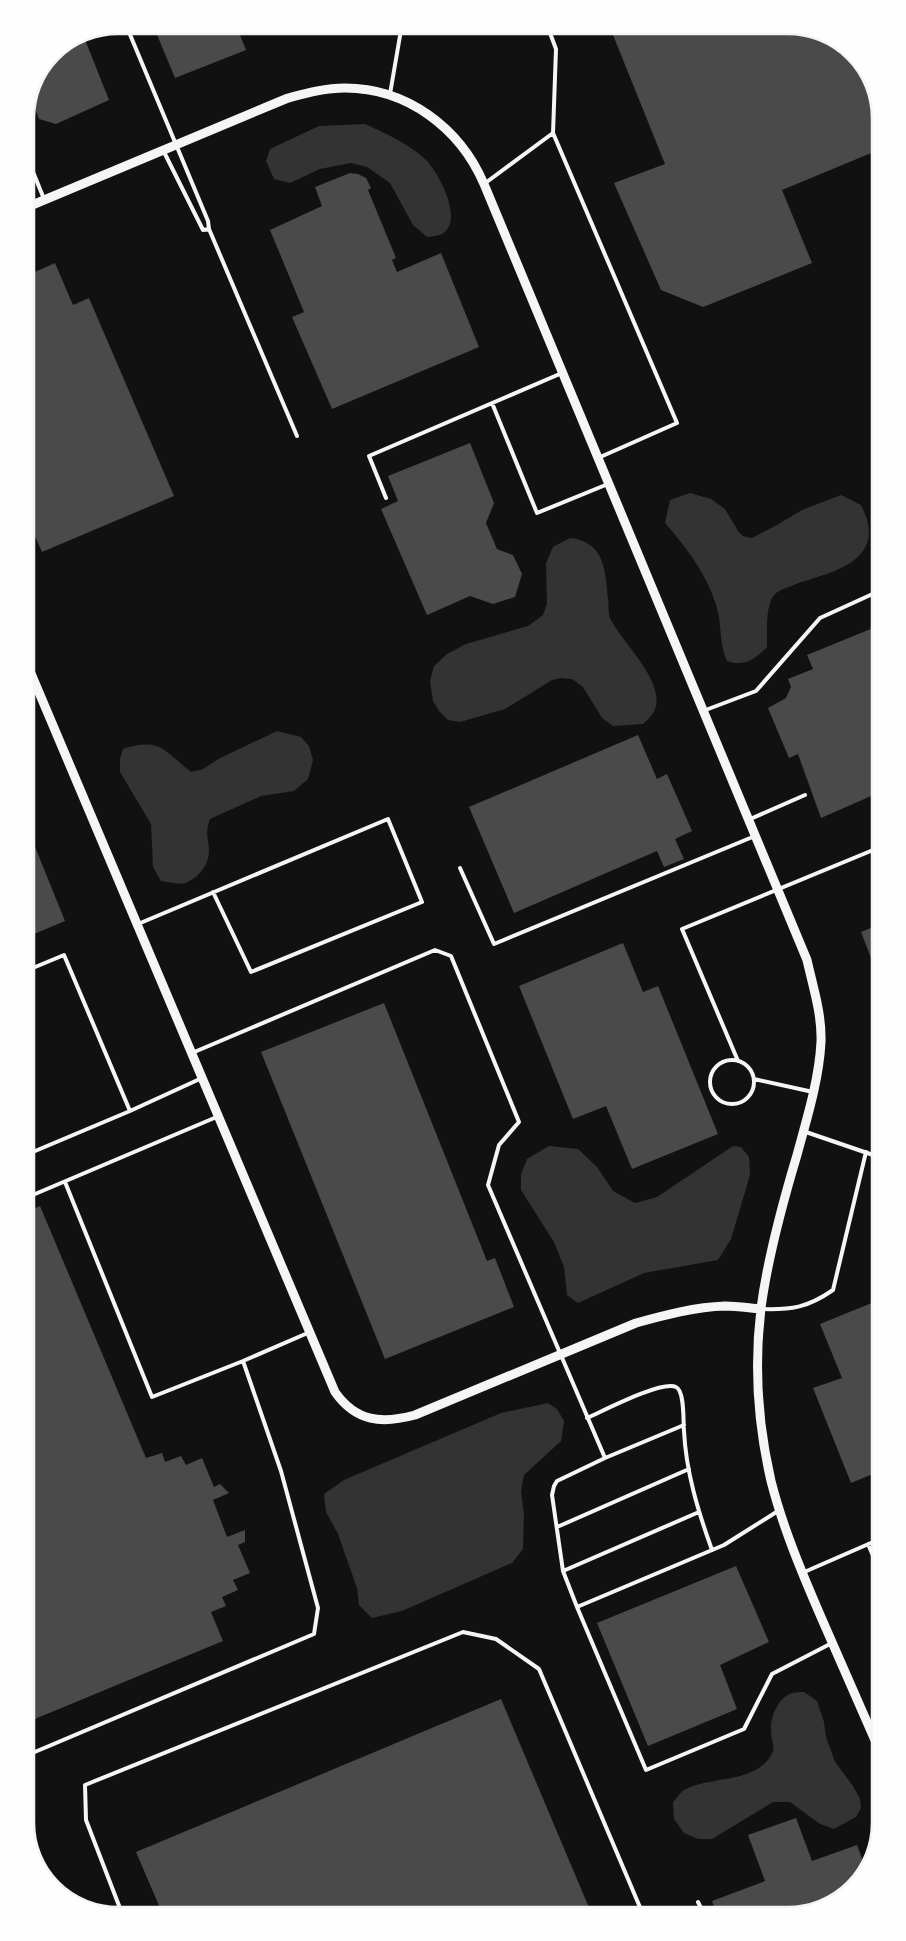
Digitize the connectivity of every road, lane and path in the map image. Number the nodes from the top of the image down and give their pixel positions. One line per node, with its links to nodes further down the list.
1 (130, 34): 6 (lane)
2 (400, 34): 4 (lane)
3 (550, 34): 5 (lane)
4 (390, 96): 6 (street); 9 (street)
5 (553, 134): 9 (lane); 16 (lane)
6 (176, 145): 7 (street); 12 (lane)
7 (164, 150): 10 (street); 12 (lane)
8 (34, 174): 10 (lane)
9 (484, 184): 13 (street)
10 (45, 200): 11 (street)
11 (34, 205)
12 (209, 229): 15 (lane)
13 (562, 373): 14 (lane); 16 (street)
14 (492, 403): 17 (lane); 18 (lane)
15 (297, 436)
16 (598, 458): 17 (street)
17 (608, 484): 21 (street)
18 (386, 498)
19 (872, 595): 21 (lane)
20 (34, 680): 29 (street)
21 (703, 711): 23 (street)
22 (805, 795): 23 (lane)
23 (748, 820): 24 (street)
24 (755, 836): 26 (lane); 27 (street)
25 (872, 850): 27 (lane)
26 (460, 868)
27 (777, 889): 32 (lane); 35 (street)
28 (213, 892): 28 (lane); 29 (lane)
29 (138, 924): 31 (street)
30 (34, 968): 36 (lane)
31 (192, 1053): 33 (street); 46 (lane)
32 (738, 1061): 34 (lane); 34 (lane)
33 (202, 1078): 36 (lane); 37 (street)
34 (754, 1078): 35 (lane)
35 (814, 1092): 38 (street)
36 (130, 1111): 39 (lane)
37 (218, 1116): 42 (lane); 45 (street)
38 (803, 1131): 40 (lane); 44 (street)
39 (34, 1151)
40 (866, 1152): 41 (lane); 44 (lane)
41 (872, 1154)
42 (65, 1182): 43 (lane); 47 (lane)
43 (34, 1195)
44 (761, 1309): 46 (street); 52 (street)
45 (310, 1332): 46 (street); 47 (lane)
46 (559, 1354): 48 (lane)
47 (243, 1361): 64 (lane)
48 (587, 1418): 49 (lane); 50 (lane)
49 (684, 1425): 50 (lane); 51 (lane)
50 (605, 1458): 54 (lane)
51 (689, 1469): 53 (lane); 54 (lane)
52 (780, 1510): 57 (lane); 60 (street)
53 (699, 1512): 57 (lane); 59 (lane)
54 (556, 1527): 59 (lane)
55 (872, 1542): 56 (lane)
56 (868, 1544): 58 (lane); 60 (lane)
57 (712, 1550): 61 (lane)
58 (872, 1553)
59 (563, 1571): 61 (lane)
60 (802, 1572): 62 (street)
61 (577, 1607): 62 (lane)
62 (832, 1642): 63 (street)
63 (872, 1733)
64 (34, 1752)
65 (698, 1902): 68 (lane)
66 (120, 1907): 67 (lane)
67 (640, 1907)
68 (700, 1907)

